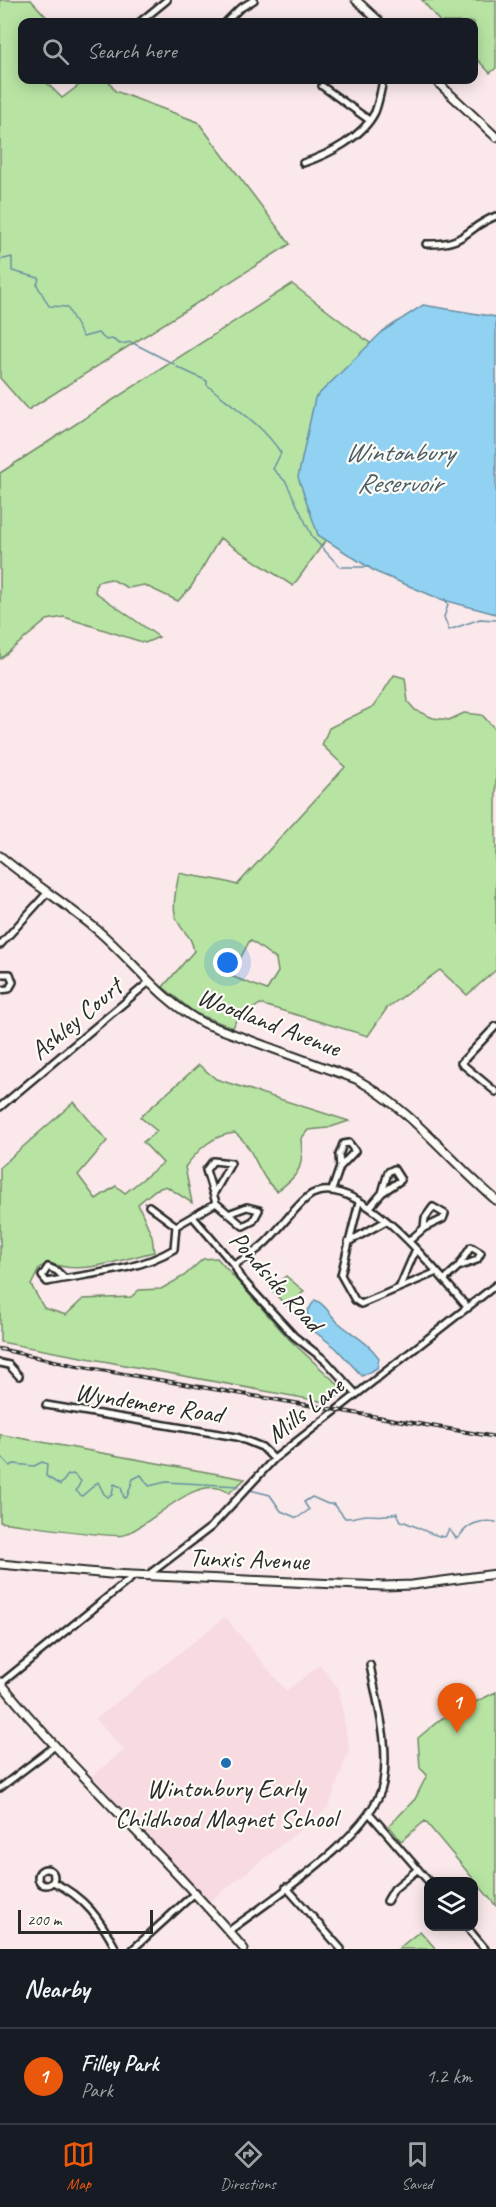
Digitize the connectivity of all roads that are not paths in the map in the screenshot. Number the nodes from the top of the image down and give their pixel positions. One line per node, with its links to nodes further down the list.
1 (167, 0): 4 (street)
2 (254, 0): 5 (street)
3 (356, 0): 6 (street)
4 (145, 18)
5 (230, 18)
6 (376, 18)
7 (382, 84): 10 (street)
8 (439, 84): 11 (street)
9 (322, 86): 10 (street)
10 (369, 120): 12 (street)
11 (496, 137)
12 (303, 163)
13 (496, 216): 14 (street)
14 (426, 244)
15 (0, 856): 16 (street, Woodland Avenue)
16 (48, 892): 17 (street); 19 (street, Woodland Avenue)
17 (0, 945)
18 (0, 972): 20 (street)
19 (149, 982): 23 (street, Ashley Court); 28 (street, Woodland Avenue)
20 (0, 990)
21 (496, 1026): 22 (street)
22 (496, 1092)
23 (0, 1107)
24 (340, 1167): 25 (street)
25 (332, 1190): 29 (street); 41 (street)
26 (214, 1193): 26 (street); 30 (street)
27 (382, 1193): 27 (street); 32 (street)
28 (496, 1200)
29 (359, 1202): 32 (street); 39 (street)
30 (216, 1203): 33 (street); 34 (street)
31 (149, 1206): 36 (street)
32 (370, 1207): 35 (street)
33 (228, 1214): 33 (street)
34 (194, 1217): 36 (street); 41 (street, Pondside Road)
35 (386, 1221): 38 (street); 39 (street)
36 (176, 1226): 44 (street)
37 (424, 1228): 38 (street)
38 (409, 1241): 40 (street)
39 (348, 1242): 47 (street)
40 (416, 1249): 43 (street); 47 (street)
41 (234, 1265): 51 (street, Pondside Road)
42 (458, 1267): 42 (street); 45 (street)
43 (437, 1272): 45 (street); 47 (street)
44 (64, 1278)
45 (444, 1280): 48 (street)
46 (496, 1285): 48 (street, Mills Lane)
47 (400, 1286)
48 (468, 1308): 51 (street, Mills Lane)
49 (0, 1363): 50 (street)
50 (19, 1376)
51 (356, 1394): 53 (street, Mills Lane)
52 (46, 1405): 53 (street, Wyndemere Road)
53 (274, 1459): 57 (street, Mills Lane)
54 (0, 1564): 56 (street, Tunxis Avenue)
55 (496, 1574): 57 (street, Tunxis Avenue)
56 (135, 1575): 57 (street, Tunxis Avenue); 59 (street)
57 (147, 1575)
58 (370, 1665): 62 (street)
59 (0, 1683): 60 (street)
60 (55, 1746): 61 (street); 67 (street)
61 (0, 1788)
62 (370, 1814): 63 (street); 66 (street)
63 (418, 1869): 64 (street); 68 (street)
64 (425, 1877)
65 (53, 1882): 71 (street)
66 (286, 1887): 69 (street); 74 (street)
67 (196, 1892): 69 (street); 72 (street)
68 (387, 1901)
69 (229, 1930): 73 (street)
70 (470, 1931): 75 (street)
71 (116, 1949)
72 (134, 1949)
73 (244, 1949)
74 (341, 1949)
75 (484, 1949)

